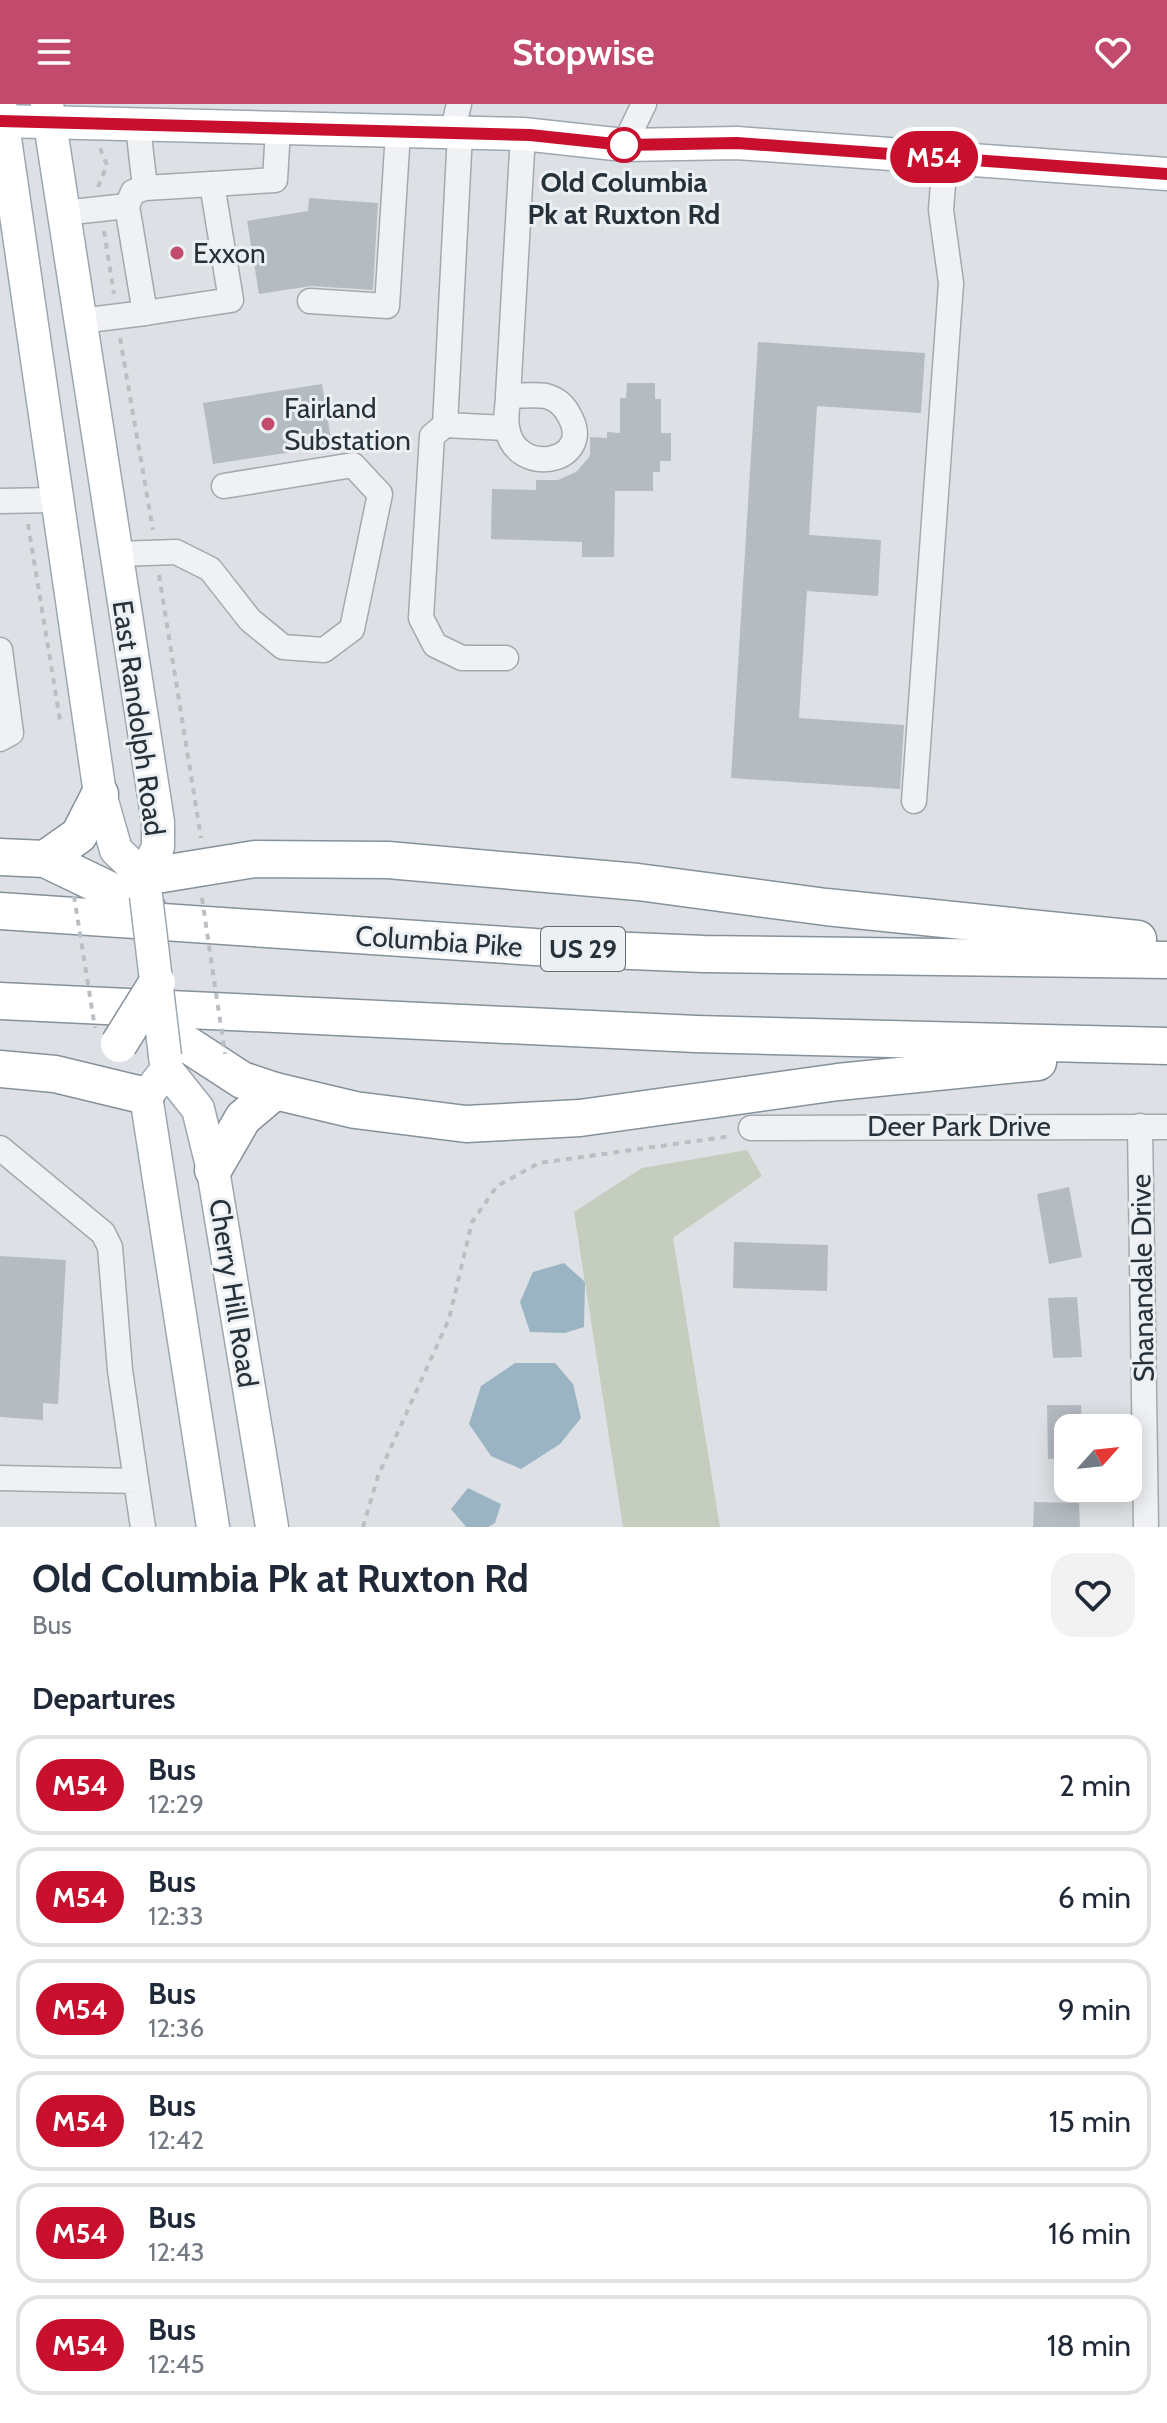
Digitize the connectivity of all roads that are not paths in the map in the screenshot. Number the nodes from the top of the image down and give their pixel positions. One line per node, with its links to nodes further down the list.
1 (0, 104): 4 (main road, East Randolph Road)
2 (644, 104): 10 (street)
3 (48, 114): 4 (main road); 6 (main road); 16 (main road, East Randolph Road)
4 (0, 121): 24 (main road, East Randolph Road)
5 (457, 123): 8 (main road); 9 (main road); 21 (street)
6 (138, 126): 7 (main road); 14 (street)
7 (278, 129): 8 (main road); 13 (street)
8 (398, 132): 17 (street)
9 (523, 134): 10 (main road); 20 (street)
10 (624, 145): 11 (main road)
11 (945, 158): 12 (main road); 31 (street)
12 (1167, 174)
13 (212, 184): 14 (street); 18 (street)
14 (145, 188): 15 (street)
15 (127, 206): 16 (street); 18 (street)
16 (63, 213): 19 (main road, East Randolph Road)
17 (310, 301)
18 (145, 313): 19 (street)
19 (80, 321): 26 (main road, East Randolph Road)
20 (508, 396): 22 (street); 22 (street)
21 (445, 425): 22 (street); 28 (street)
22 (506, 428)
23 (224, 486): 26 (street)
24 (55, 500): 25 (street); 30 (main road, East Randolph Road)
25 (0, 501)
26 (117, 554): 34 (main road, East Randolph Road)
27 (0, 650): 29 (street)
28 (506, 658)
29 (0, 739)
30 (100, 794): 33 (highway); 34 (main road, East Randolph Road)
31 (914, 801)
32 (0, 857): 33 (highway)
33 (45, 859): 34 (highway)
34 (141, 895): 36 (highway); 38 (main road, Cherry Hill Road, bridge)
35 (0, 911): 37 (highway, Columbia Pike / US 29)
36 (1167, 943)
37 (1167, 960)
38 (157, 983): 41 (main road, Cherry Hill Road, bridge); 43 (highway, bridge)
39 (0, 1001): 40 (highway)
40 (1167, 1047): 44 (highway)
41 (160, 1063): 43 (highway); 44 (highway); 49 (main road, Cherry Hill Road); 53 (main road, Cherry Hill Road)
42 (0, 1069): 43 (highway)
43 (55, 1074)
44 (275, 1091): 49 (highway)
45 (1140, 1126): 46 (street, Deer Park Drive); 47 (street, Deer Park Drive); 55 (street, Shanandale Drive)
46 (1167, 1127)
47 (751, 1128)
48 (0, 1148): 51 (street)
49 (213, 1170): 54 (main road, Cherry Hill Road)
50 (0, 1478): 51 (street)
51 (136, 1481): 52 (street)
52 (143, 1527)
53 (213, 1527)
54 (272, 1527)
55 (1146, 1527)

